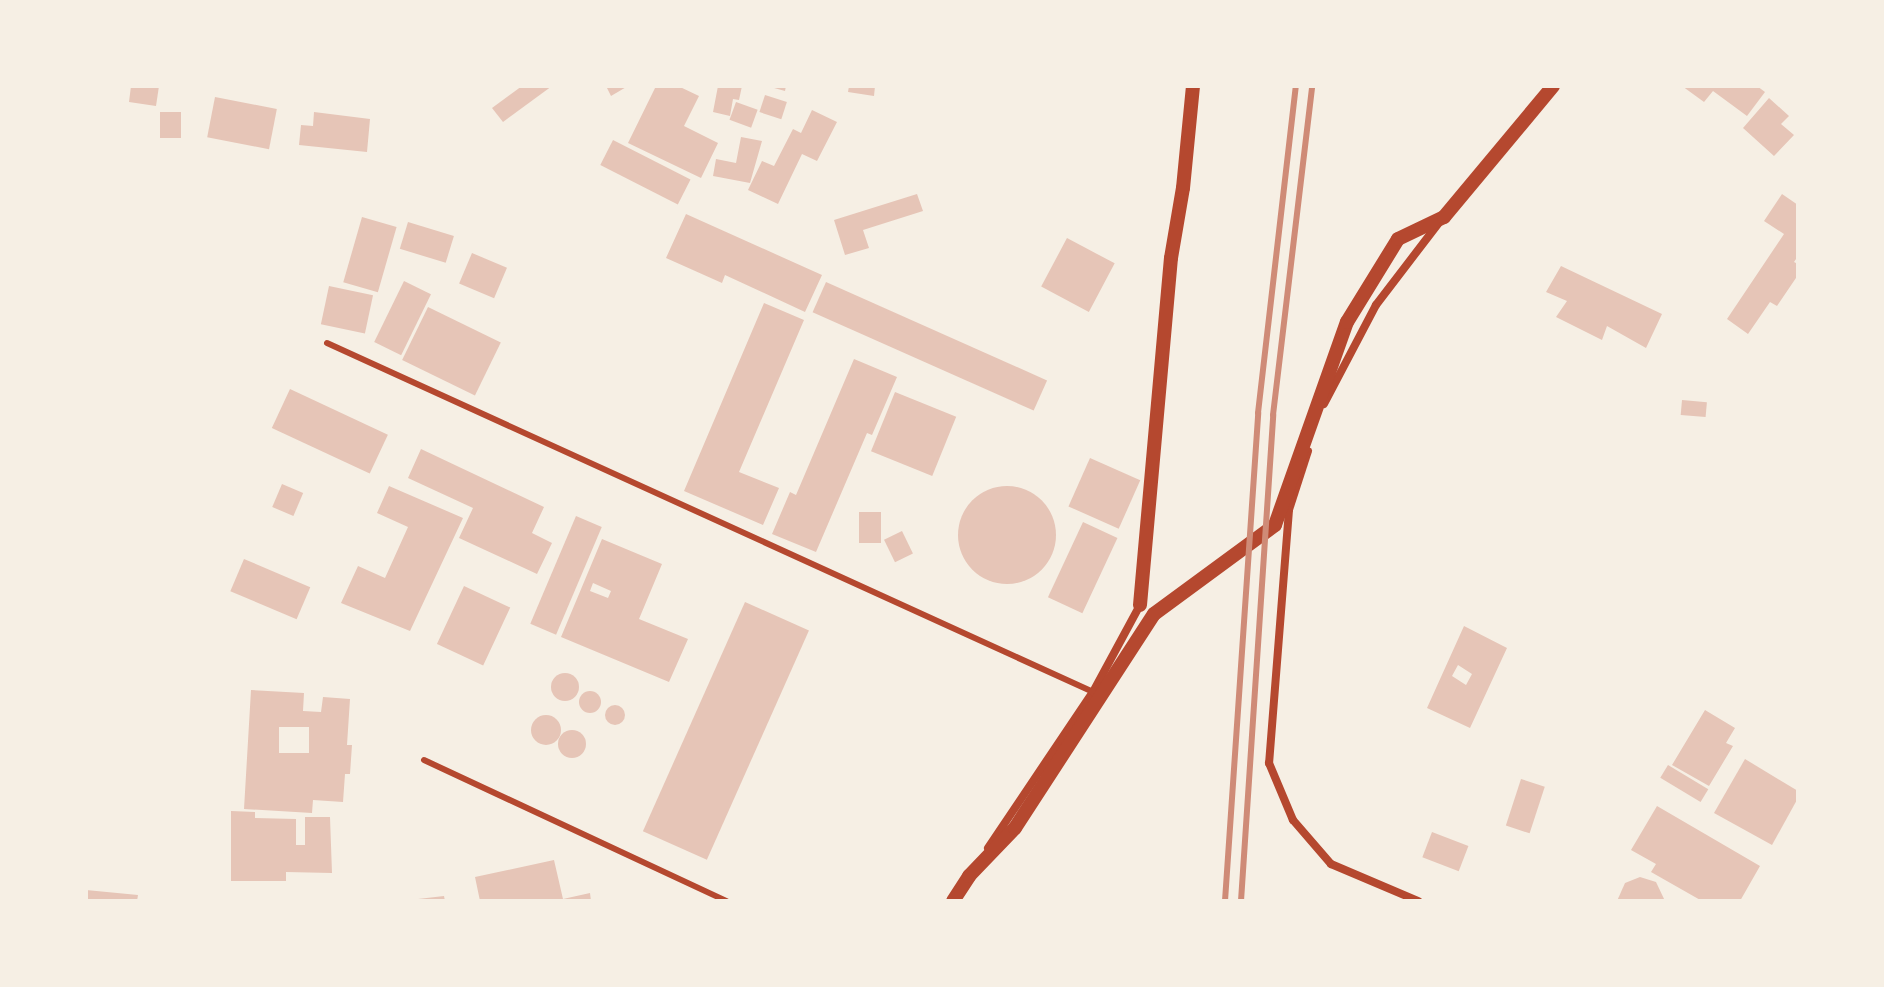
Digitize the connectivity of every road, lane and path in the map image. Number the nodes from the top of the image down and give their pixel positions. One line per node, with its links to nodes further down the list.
1 (1193, 86): 5 (street)
2 (1553, 86): 3 (street)
3 (1444, 217): 8 (street); 11 (street)
4 (327, 343): 6 (lane)
5 (1140, 605): 6 (street)
6 (1093, 692): 8 (street)
7 (424, 760): 9 (lane)
8 (969, 876): 10 (street)
9 (727, 901)
10 (953, 901)
11 (1418, 901)

